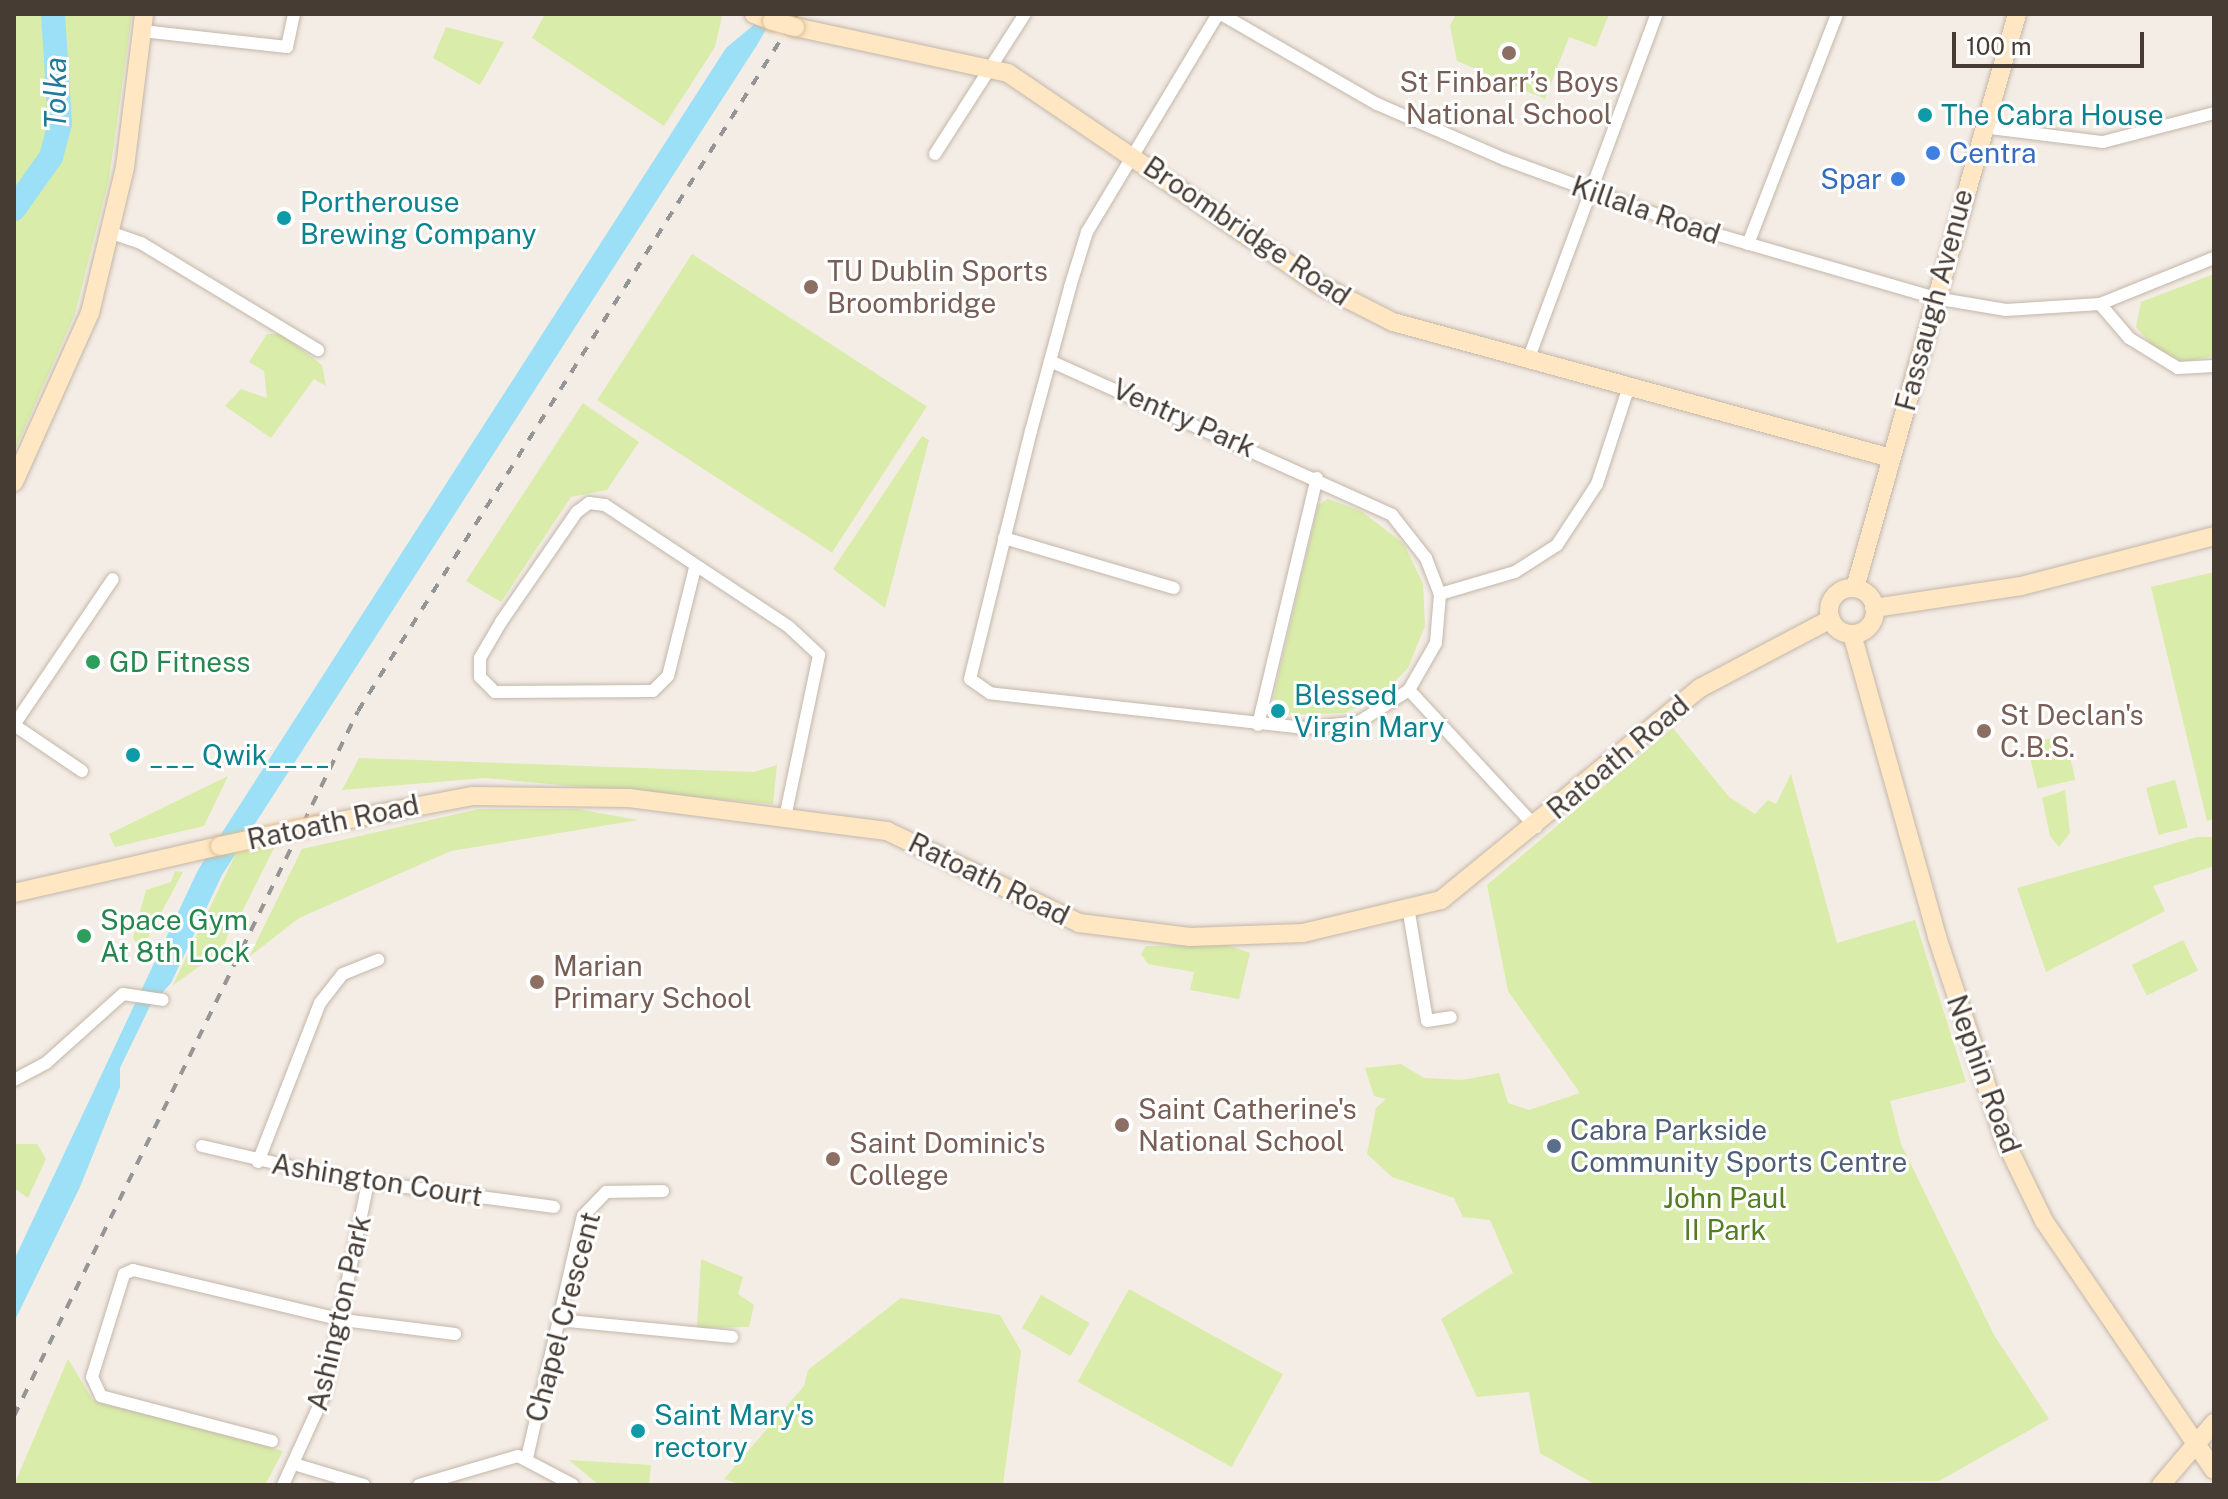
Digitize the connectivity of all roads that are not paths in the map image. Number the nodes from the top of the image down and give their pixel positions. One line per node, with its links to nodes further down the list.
1 (294, 14): 8 (street)
2 (754, 14): 9 (street, Broombridge Road, bridge)
3 (1025, 14): 9 (street)
4 (1219, 14): 12 (street); 14 (street, Killala Road)
5 (1657, 14): 14 (street)
6 (1837, 14): 16 (street)
7 (2017, 14): 11 (street, Fassaugh Avenue)
8 (143, 22): 15 (street)
9 (992, 68): 12 (street, Broombridge Road); 13 (street)
10 (2214, 113): 11 (street)
11 (1982, 127): 18 (street, Fassaugh Avenue)
12 (1130, 152): 21 (street, Broombridge Road); 22 (street)
13 (935, 154)
14 (1587, 191): 16 (street, Killala Road); 21 (street)
15 (112, 233): 20 (street); 27 (street)
16 (1748, 244): 18 (street, Killala Road)
17 (2214, 258): 19 (street, Killala Road)
18 (1935, 298): 19 (street, Killala Road); 25 (street, Fassaugh Avenue)
19 (2100, 304): 23 (street)
20 (318, 350)
21 (1528, 360): 24 (street, Broombridge Road)
22 (1050, 361): 26 (street, Ventry Park); 29 (street)
23 (2214, 366)
24 (1628, 389): 25 (street, Broombridge Road); 34 (street)
25 (1891, 458): 33 (street, Fassaugh Avenue)
26 (1317, 478): 34 (street, Ventry Park); 39 (street)
27 (14, 482)
28 (2214, 536): 35 (street)
29 (1004, 538): 32 (street); 39 (street, Ventry Park)
30 (695, 568): 30 (street); 41 (street)
31 (113, 579): 40 (street)
32 (1174, 588)
33 (1855, 588): 35 (street); 36 (street)
34 (1440, 594): 38 (street, Ventry Park)
35 (1874, 608): 37 (street)
36 (1831, 619): 37 (street); 42 (street, Ratoath Road)
37 (1852, 634): 60 (street, Nephin Road)
38 (1409, 690): 39 (street, Ventry Park); 42 (street)
39 (1258, 725)
40 (82, 771)
41 (785, 818): 43 (street, Ratoath Road, bridge); 44 (street, Ratoath Road)
42 (1536, 827): 44 (street, Ratoath Road)
43 (14, 893)
44 (1409, 913): 47 (street)
45 (378, 960): 50 (street)
46 (163, 1000): 48 (street)
47 (1451, 1017)
48 (14, 1080)
49 (202, 1146): 50 (street, Ashington Court)
50 (258, 1162): 51 (street, Ashington Court)
51 (368, 1182): 53 (street, Ashington Court); 54 (street, Ashington Park)
52 (663, 1191): 55 (street, Chapel Crescent)
53 (554, 1207)
54 (343, 1320): 56 (street); 59 (street); 62 (street, Ashington Park)
55 (559, 1320): 57 (street); 61 (street, Chapel Crescent)
56 (455, 1334)
57 (732, 1337)
58 (2214, 1423): 60 (street)
59 (272, 1441)
60 (2198, 1443): 63 (street, Nephin Road); 68 (street)
61 (527, 1458): 66 (street); 67 (street)
62 (294, 1464): 64 (street, Ashington Park); 65 (street)
63 (2214, 1470)
64 (283, 1485)
65 (364, 1485)
66 (419, 1485)
67 (573, 1485)
68 (2161, 1485)

